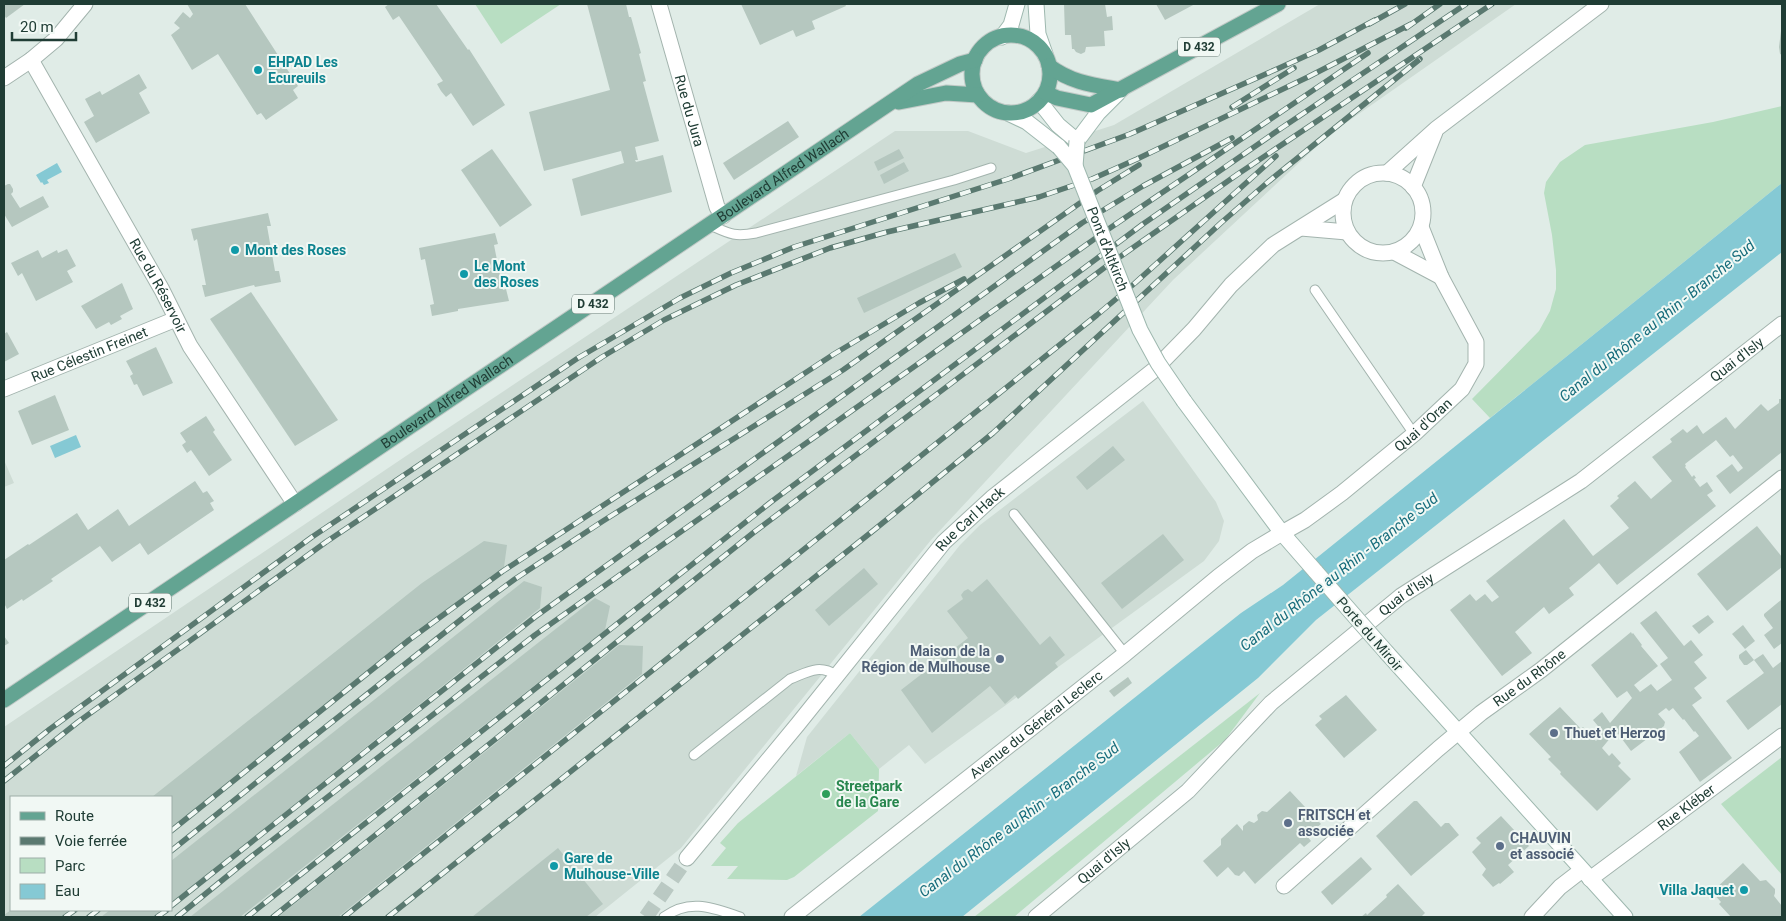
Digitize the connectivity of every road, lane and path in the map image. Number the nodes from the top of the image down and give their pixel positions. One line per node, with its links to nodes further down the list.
1 (84, 4): 8 (street)
2 (659, 4): 24 (street, Rue du Jura)
3 (1017, 4): 7 (street)
4 (1036, 4): 10 (street)
5 (1278, 4): 12 (main road, D 432)
6 (1601, 4): 17 (street)
7 (1002, 37): 9 (main road); 10 (main road)
8 (31, 60): 11 (street); 32 (street, Rue du Réservoir)
9 (975, 60): 13 (main road); 15 (main road, Boulevard Alfred Wallach / D 432)
10 (1047, 60): 12 (main road); 14 (main road)
11 (4, 78)
12 (1121, 90): 14 (main road, D 432); 18 (street)
13 (978, 95): 15 (main road, Boulevard Alfred Wallach / D 432); 16 (main road)
14 (1042, 97): 16 (main road); 18 (street)
15 (890, 104): 24 (main road, Boulevard Alfred Wallach / D 432)
16 (1008, 113): 19 (street, bridge)
17 (1436, 129): 21 (street); 22 (street)
18 (1077, 141): 19 (street, bridge)
19 (1076, 166): 34 (street, Pont d'Altkirch, bridge)
20 (991, 168): 25 (lane)
21 (1387, 173): 22 (street); 23 (street)
22 (1413, 187): 26 (street)
23 (1344, 201): 27 (street, Rue Carl Hack); 28 (street)
24 (723, 216): 25 (main road, Boulevard Alfred Wallach / D 432)
25 (710, 225): 38 (main road, Boulevard Alfred Wallach / D 432)
26 (1421, 227): 29 (street); 30 (street, Quai d'Oran)
27 (1301, 228): 28 (street); 42 (street, Rue Carl Hack)
28 (1347, 232): 29 (street)
29 (1394, 252): 30 (street)
30 (1441, 277): 36 (street, Quai d'Oran)
31 (1315, 290): 36 (lane)
32 (176, 318): 35 (street, Rue Célestin Freinet); 38 (street, Rue du Réservoir)
33 (1782, 324): 53 (street, Quai d'Isly)
34 (1140, 330): 40 (street, Porte du Miroir, bridge)
35 (4, 388)
36 (1414, 434): 40 (street, Quai d'Oran)
37 (1782, 478): 44 (street, Rue du Rhône)
38 (295, 504): 43 (main road, Boulevard Alfred Wallach / D 432)
39 (1014, 514): 41 (lane)
40 (1282, 533): 41 (street, Avenue du Général Leclerc); 44 (street, Porte du Miroir, bridge)
41 (1125, 654): 52 (street, Avenue du Général Leclerc)
42 (836, 675): 46 (lane); 47 (street, Rue Carl Hack)
43 (4, 700)
44 (1458, 732): 48 (street, Porte du Miroir); 49 (street, Rue du Rhône)
45 (1782, 736): 48 (street, Rue Kléber)
46 (694, 755)
47 (687, 858)
48 (1586, 874): 54 (street, Rue Kléber); 55 (street, Porte du Miroir)
49 (1284, 886)
50 (664, 917): 51 (lane)
51 (740, 917)
52 (792, 917)
53 (1036, 917)
54 (1532, 917)
55 (1625, 917)

